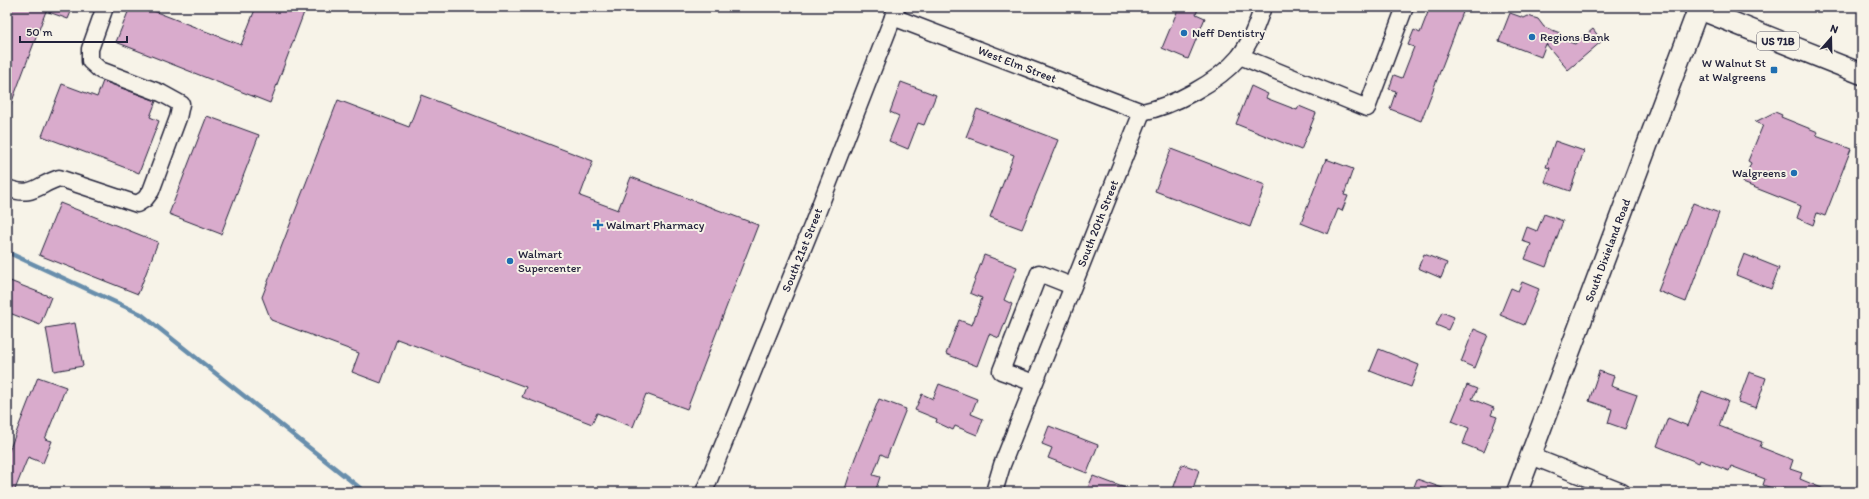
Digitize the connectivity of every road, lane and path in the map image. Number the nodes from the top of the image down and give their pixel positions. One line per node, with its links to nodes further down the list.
1 (105, 7): 9 (street)
2 (1263, 7): 6 (street)
3 (1405, 7): 6 (street)
4 (1697, 8): 7 (main road, US 71B); 12 (main road, South Dixieland Road)
5 (895, 12): 8 (street, West Elm Street); 13 (street, South 21st Street)
6 (1240, 56): 8 (street)
7 (1862, 74)
8 (1142, 112): 10 (street, South 20th Street)
9 (7, 188)
10 (1072, 286): 11 (street, South 20th Street); 11 (street)
11 (1034, 383): 14 (street, South 20th Street)
12 (1531, 456): 15 (main road, South Dixieland Road); 16 (street)
13 (704, 492)
14 (994, 492)
15 (1517, 492)
16 (1622, 492)

